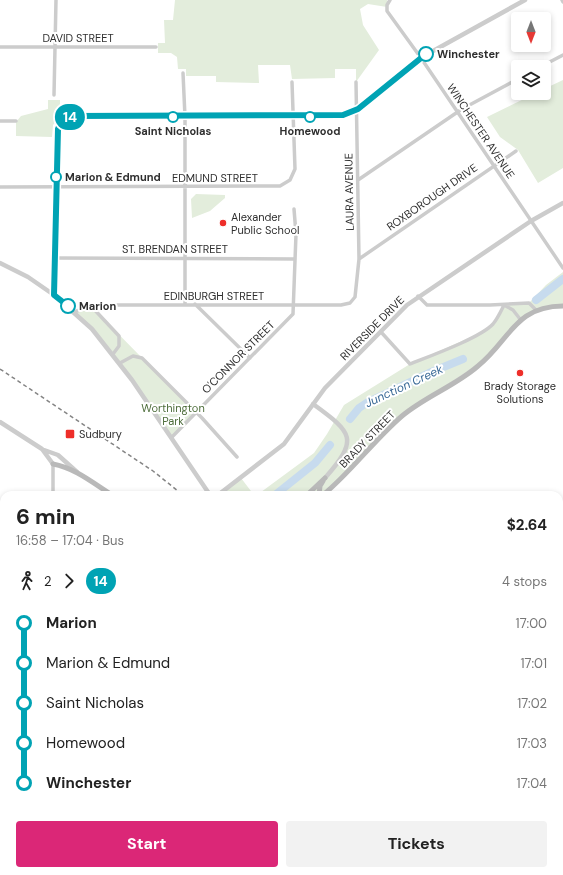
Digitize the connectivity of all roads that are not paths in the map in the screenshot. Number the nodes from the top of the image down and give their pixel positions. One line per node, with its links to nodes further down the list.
1 (56, 0): 5 (street)
2 (390, 0): 8 (street, WINCHESTER AVENUE)
3 (526, 0): 8 (street)
4 (0, 46): 5 (street, DAVID STREET)
5 (56, 47): 6 (street, DAVID STREET); 14 (street)
6 (156, 47)
7 (563, 54): 9 (street)
8 (421, 58): 15 (street); 16 (street, WINCHESTER AVENUE)
9 (551, 61)
10 (183, 73): 17 (street)
11 (292, 82): 18 (street)
12 (356, 82): 15 (street, LAURA AVENUE)
13 (511, 83): 16 (street)
14 (54, 95)
15 (358, 109): 18 (street); 23 (street, LAURA AVENUE)
16 (457, 112): 22 (street, WINCHESTER AVENUE); 23 (street)
17 (185, 117): 18 (street); 25 (street); 26 (street)
18 (293, 117): 26 (street, EDMUND STREET)
19 (0, 121): 20 (street)
20 (16, 121)
21 (516, 151): 22 (street, ROXBOROUGH DRIVE)
22 (494, 166): 29 (street, WINCHESTER AVENUE); 33 (street, ROXBOROUGH DRIVE)
23 (358, 180): 33 (street, LAURA AVENUE)
24 (0, 187): 25 (street, EDMUND STREET)
25 (56, 187): 26 (street, EDMUND STREET); 30 (street)
26 (185, 188): 31 (street)
27 (563, 203): 29 (street, RIVERSIDE DRIVE)
28 (294, 209): 32 (street)
29 (531, 221): 35 (street, WINCHESTER AVENUE); 37 (street, RIVERSIDE DRIVE)
30 (55, 258): 31 (street, ST. BRENDAN STREET); 36 (street)
31 (185, 258): 32 (street, ST. BRENDAN STREET); 39 (street)
32 (294, 259): 41 (street)
33 (359, 259): 38 (street, LAURA AVENUE)
34 (0, 263): 36 (street)
35 (563, 268)
36 (54, 295): 46 (street)
37 (418, 296): 42 (street); 48 (street, RIVERSIDE DRIVE)
38 (353, 300): 41 (street, EDINBURGH STREET)
39 (185, 304): 40 (street, EDINBURGH STREET); 43 (street, EDINBURGH STREET)
40 (195, 304): 41 (street, EDINBURGH STREET); 50 (street)
41 (293, 305): 50 (street, O'CONNOR STREET)
42 (504, 305): 45 (street); 47 (street); 48 (street)
43 (91, 306): 46 (street, EDINBURGH STREET); 49 (street)
44 (563, 306): 45 (main road, BRADY STREET)
45 (536, 310): 47 (main road, BRADY STREET)
46 (74, 312): 49 (street)
47 (520, 319): 67 (main road, BRADY STREET)
48 (380, 332): 52 (street, RIVERSIDE DRIVE)
49 (113, 354): 51 (street)
50 (250, 358): 53 (street, O'CONNOR STREET)
51 (120, 363): 53 (street); 55 (street)
52 (313, 404): 60 (street); 64 (street, RIVERSIDE DRIVE)
53 (196, 412): 55 (street, O'CONNOR STREET); 57 (street)
54 (0, 422): 56 (street)
55 (172, 437): 63 (street)
56 (42, 449): 58 (street); 59 (street)
57 (237, 457)
58 (53, 464): 59 (main road); 61 (street)
59 (78, 473): 62 (main road)
60 (325, 478): 65 (main road); 66 (main road)
61 (53, 491)
62 (106, 491)
63 (207, 491)
64 (223, 491)
65 (311, 491)
66 (320, 491)
67 (328, 491)

